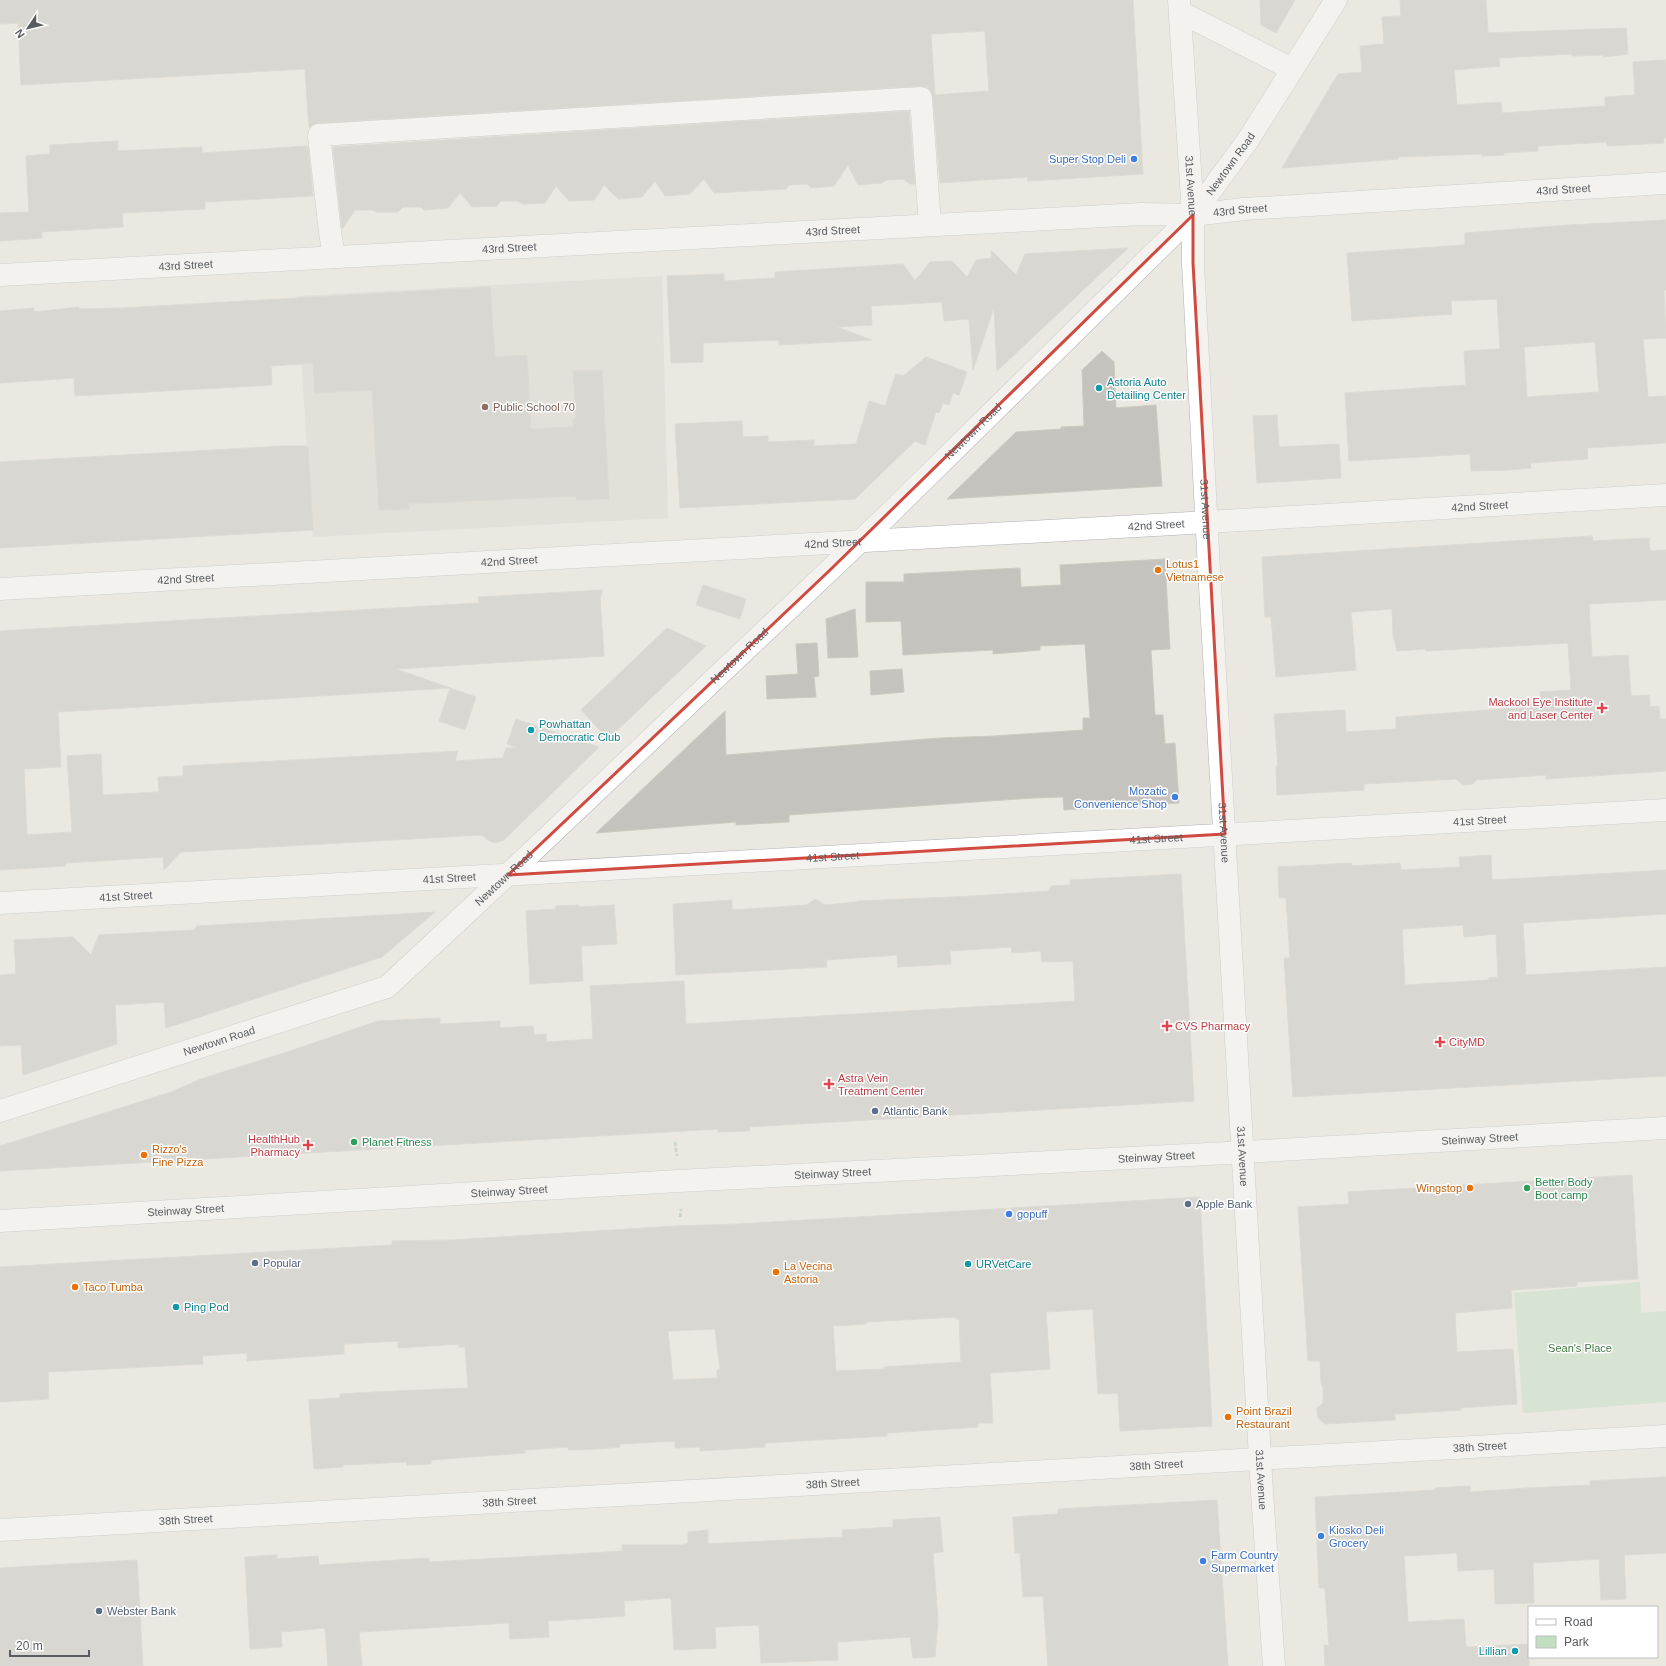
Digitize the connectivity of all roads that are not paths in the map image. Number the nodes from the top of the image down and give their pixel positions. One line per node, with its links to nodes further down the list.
1 (1336, 0): 3 (street, Newtown Road)
2 (1180, 6): 3 (street); 5 (street, 31st Avenue)
3 (1292, 70): 5 (street, Newtown Road)
4 (1666, 183): 5 (street, 43rd Street)
5 (1193, 215): 6 (street, 43rd Street); 10 (street, 31st Avenue); 11 (street, Newtown Road)
6 (930, 225): 7 (street, 43rd Street); 7 (street)
7 (334, 257): 8 (street, 43rd Street)
8 (0, 275)
9 (1666, 495): 10 (street, 42nd Street)
10 (1207, 521): 11 (street, 42nd Street); 14 (street, 31st Avenue)
11 (861, 540): 12 (street, 42nd Street); 15 (street, Newtown Road)
12 (0, 589)
13 (1666, 810): 14 (street, 41st Street)
14 (1225, 834): 15 (street, 41st Street); 19 (street, 31st Avenue)
15 (508, 874): 16 (street, 41st Street); 17 (street, Newtown Road)
16 (0, 903)
17 (0, 1111)
18 (1666, 1128): 19 (street, Steinway Street)
19 (1243, 1152): 20 (street, Steinway Street); 22 (street, 31st Avenue)
20 (0, 1221)
21 (1666, 1436): 22 (street, 38th Street)
22 (1260, 1459): 23 (street, 38th Street); 24 (street, 31st Avenue)
23 (0, 1530)
24 (1274, 1666)

